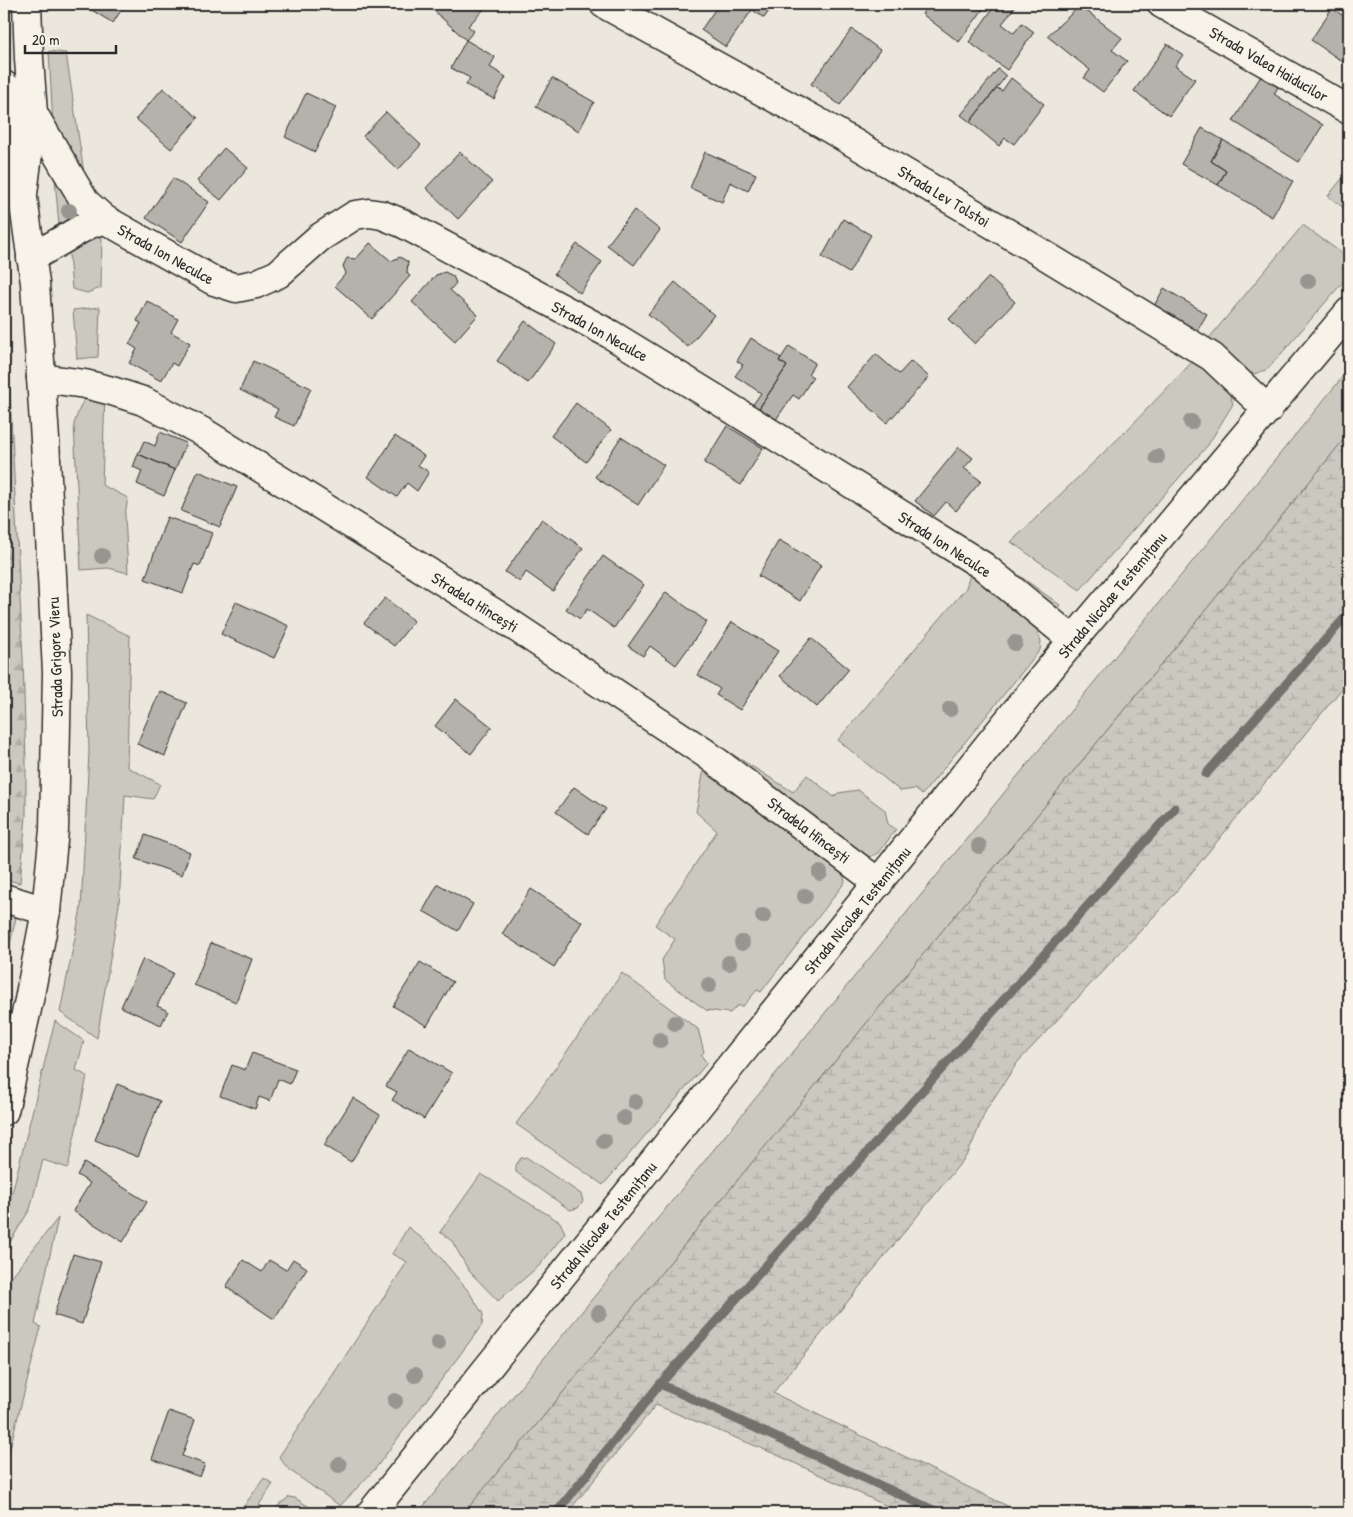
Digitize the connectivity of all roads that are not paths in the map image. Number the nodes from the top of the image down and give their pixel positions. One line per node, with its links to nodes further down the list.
1 (27, 4): 6 (street)
2 (604, 4): 14 (street, Strada Lev Tolstoi)
3 (1162, 4): 5 (street, Strada Valea Haiducilor)
4 (4, 85): 8 (street)
5 (1349, 110)
6 (33, 113): 8 (street); 10 (street, Strada Ion Neculce)
7 (4, 148): 9 (street)
8 (15, 168): 9 (street)
9 (23, 198): 11 (street, Strada Grigore Vieru)
10 (104, 219): 11 (street, Strada Ion Neculce); 15 (street, Strada Ion Neculce)
11 (31, 258): 13 (street, Strada Grigore Vieru)
12 (1349, 312): 14 (street, Strada Nicolae Testemițanu)
13 (41, 378): 16 (street, Stradela Hîncești); 18 (street, Strada Grigore Vieru)
14 (1268, 410): 15 (street, Strada Nicolae Testemițanu)
15 (1074, 640): 16 (street, Strada Nicolae Testemițanu)
16 (879, 883): 20 (street, Strada Nicolae Testemițanu)
17 (4, 898): 18 (street)
18 (46, 911): 19 (street, Strada Grigore Vieru)
19 (4, 1111)
20 (371, 1513)

